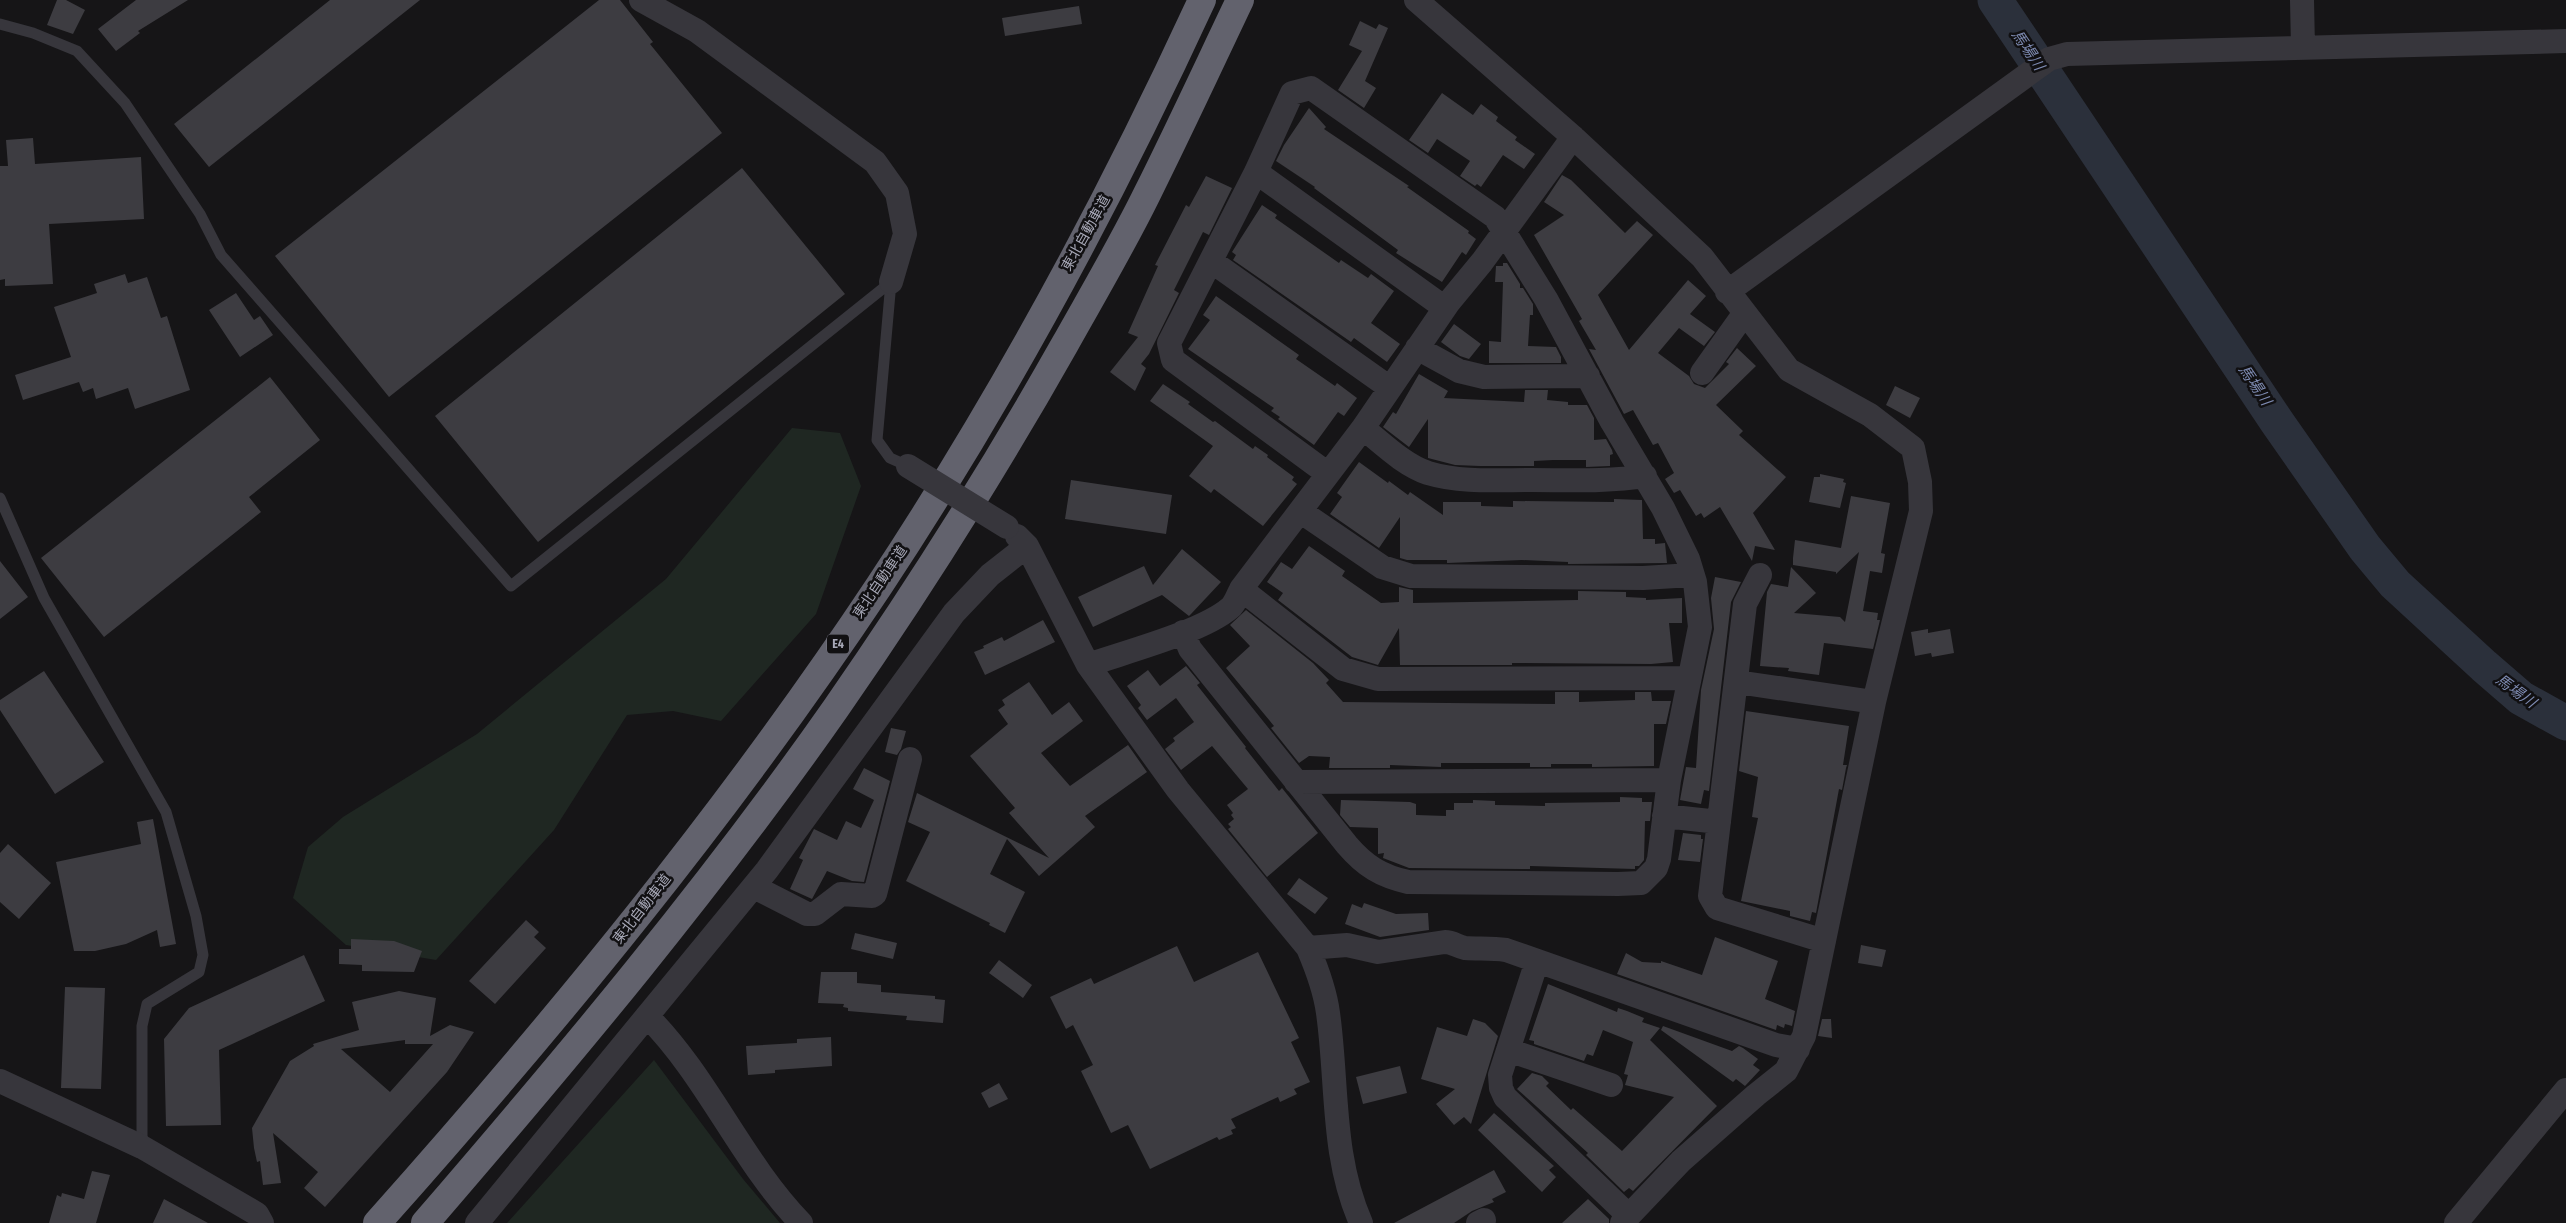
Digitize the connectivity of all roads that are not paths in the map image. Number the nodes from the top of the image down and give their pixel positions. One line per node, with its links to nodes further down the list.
1 (641, 0): 13 (street)
2 (1202, 0): 54 (highway, 東北自動車道 / E4)
3 (1240, 0): 55 (highway, E4)
4 (1416, 0): 9 (street)
5 (2302, 0): 8 (street)
6 (0, 24): 13 (lane)
7 (2566, 41): 8 (street)
8 (2303, 47): 14 (street)
9 (1572, 137): 11 (street); 14 (street)
10 (1256, 172): 11 (street); 12 (street); 15 (street)
11 (1503, 230): 15 (street); 19 (street)
12 (1211, 261): 20 (street); 23 (street)
13 (891, 282): 22 (lane)
14 (1727, 292): 16 (street)
15 (1445, 308): 17 (street)
16 (1744, 314): 18 (street); 35 (street)
17 (1417, 348): 19 (street); 20 (street)
18 (1702, 373)
19 (1588, 376): 24 (street)
20 (1390, 388): 21 (street)
21 (1363, 428): 23 (street); 24 (street)
22 (908, 466): 27 (street, bridge)
23 (1328, 474): 26 (street)
24 (1644, 476): 28 (street)
25 (0, 498): 51 (lane)
26 (1300, 511): 28 (street); 30 (street)
27 (1027, 546): 32 (street); 41 (street)
28 (1692, 575): 33 (street)
29 (1760, 575): 34 (street)
30 (1241, 589): 31 (street); 33 (street)
31 (1183, 632): 32 (street); 38 (street)
32 (1088, 665): 43 (street)
33 (1688, 678): 37 (street)
34 (1738, 682): 35 (street); 40 (street)
35 (1874, 702): 42 (street)
36 (910, 759): 41 (street)
37 (1669, 780): 38 (street); 39 (street)
38 (1296, 782): 39 (street)
39 (1664, 816): 40 (street)
40 (1720, 822): 42 (street)
41 (754, 887): 45 (street)
42 (1824, 940): 46 (street)
43 (1308, 948): 44 (street); 58 (street)
44 (1537, 962): 46 (street); 47 (street)
45 (647, 1016): 56 (street); 57 (street)
46 (1798, 1049): 52 (street)
47 (1508, 1050): 49 (street); 52 (street)
48 (1, 1083): 51 (street)
49 (1611, 1085)
50 (2566, 1090): 59 (street)
51 (142, 1147): 53 (street)
52 (1625, 1220)
53 (262, 1223)
54 (377, 1223)
55 (425, 1223)
56 (477, 1223)
57 (801, 1223)
58 (1361, 1223)
59 (2456, 1223)

